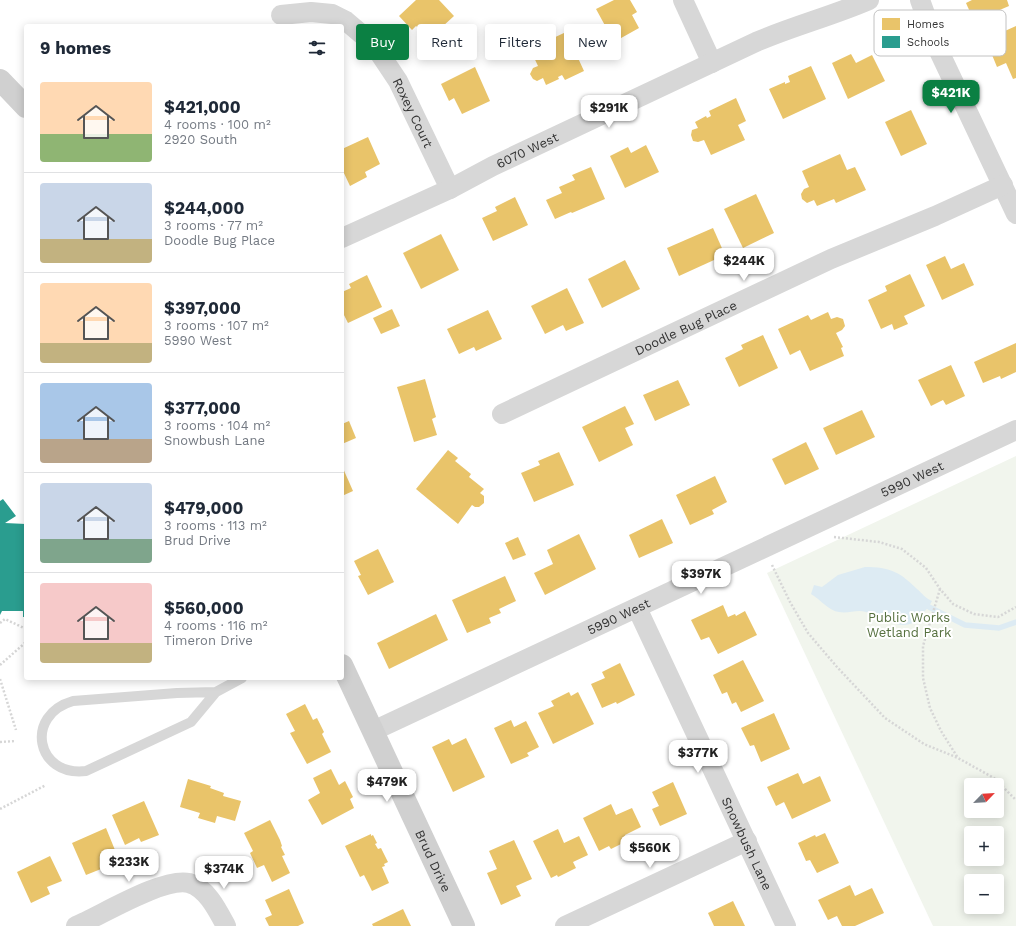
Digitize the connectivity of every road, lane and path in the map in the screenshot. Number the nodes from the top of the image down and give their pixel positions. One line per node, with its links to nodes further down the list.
1 (683, 0): 7 (street)
2 (869, 0): 7 (street, 6070 West)
3 (920, 0): 4 (street)
4 (924, 10)
5 (281, 15): 11 (street, Roxey Court)
6 (942, 56): 10 (street)
7 (712, 63): 11 (street, 6070 West)
8 (0, 80): 9 (main road)
9 (24, 105)
10 (1003, 186): 12 (street); 14 (street, Doodle Bug Place)
11 (450, 190): 13 (street, 6070 West)
12 (1016, 214)
13 (344, 237)
14 (502, 414)
15 (1016, 430): 20 (street, 5990 West)
16 (834, 537): 18 (path)
17 (772, 564): 33 (path)
18 (940, 589): 19 (path); 33 (path)
19 (1016, 607)
20 (638, 608): 30 (street, 5990 West); 37 (street, Snowbush Lane)
21 (0, 623): 22 (path)
22 (24, 628)
23 (24, 644): 24 (path)
24 (0, 666)
25 (344, 669): 30 (main road, Brud Drive)
26 (0, 679): 29 (path)
27 (238, 680): 28 (lane)
28 (216, 692): 28 (lane)
29 (16, 730)
30 (373, 731): 40 (main road, Brud Drive)
31 (16, 741): 32 (path)
32 (0, 742)
33 (958, 758): 35 (path)
34 (46, 785): 36 (path)
35 (1016, 800)
36 (0, 809)
37 (747, 841): 41 (street); 42 (street, Snowbush Lane)
38 (76, 926): 39 (street)
39 (226, 926)
40 (464, 926)
41 (566, 926)
42 (786, 926)

